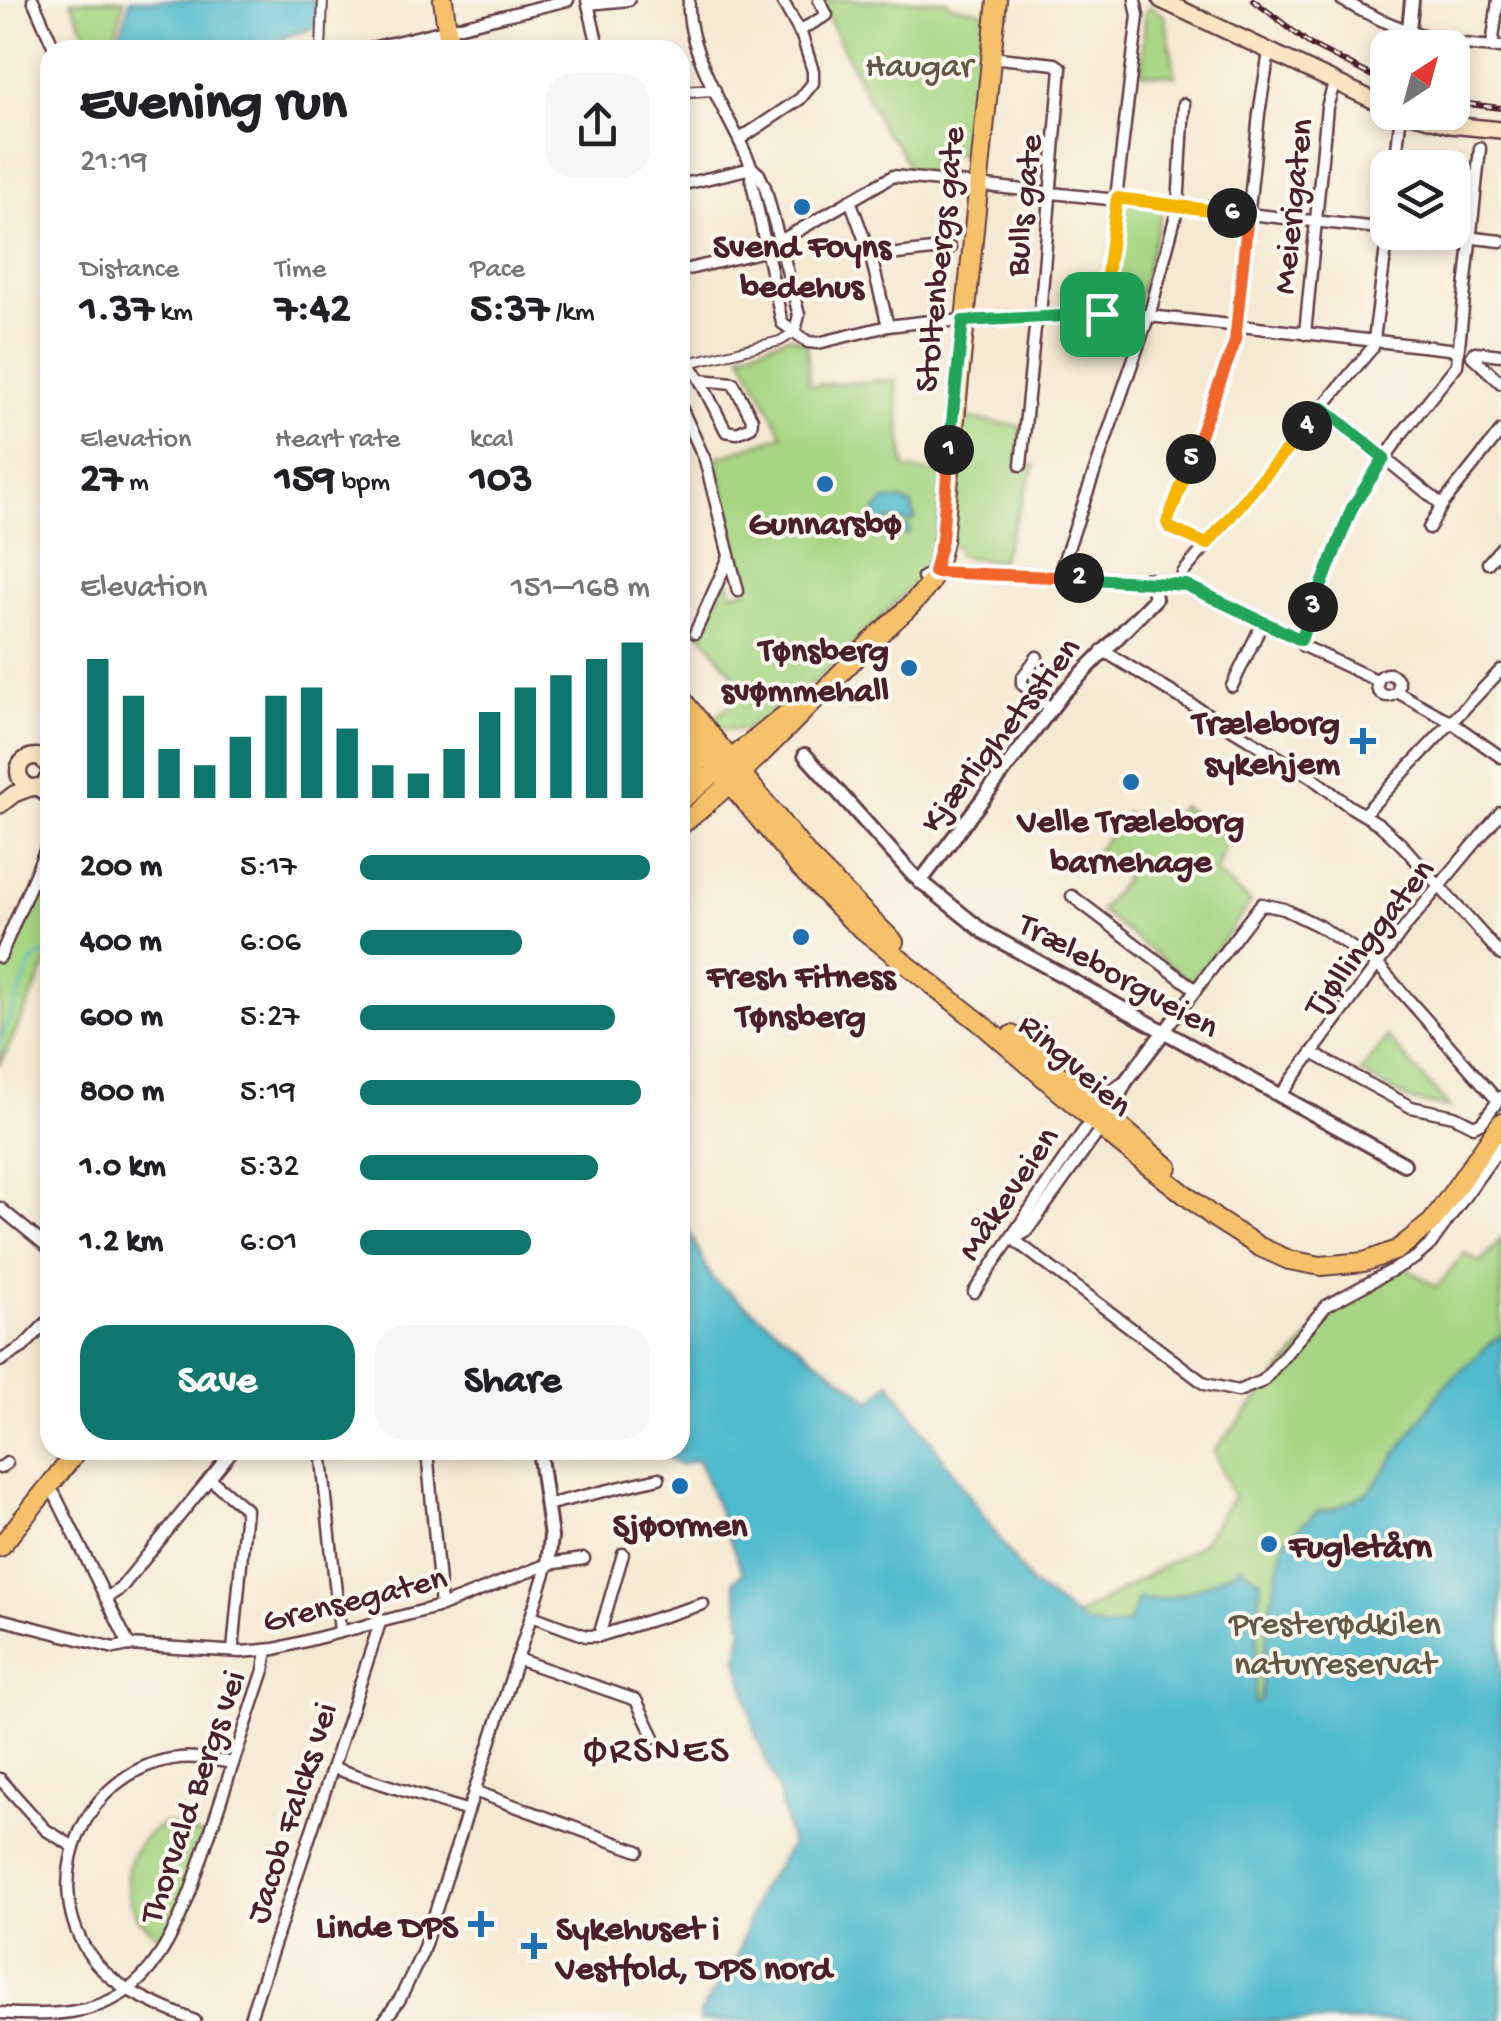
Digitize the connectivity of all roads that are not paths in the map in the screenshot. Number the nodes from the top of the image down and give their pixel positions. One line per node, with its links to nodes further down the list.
1 (33, 0): 21 (street)
2 (324, 0): 22 (street)
3 (434, 0): 20 (main road)
4 (443, 0): 20 (main road)
5 (568, 0): 20 (street)
6 (629, 0): 16 (street)
7 (689, 0): 29 (street)
8 (782, 0): 19 (street)
9 (820, 0): 19 (street)
10 (997, 0): 27 (main road, Stoltenbergs gate)
11 (1136, 0): 41 (street)
12 (1160, 0): 26 (main road)
13 (1342, 0): 17 (street)
14 (1412, 0): 18 (street)
15 (1498, 0): 25 (street)
16 (588, 2): 23 (street)
17 (1407, 30)
18 (1409, 30)
19 (799, 31): 35 (street)
20 (441, 38)
21 (51, 40)
22 (322, 40)
23 (596, 40)
24 (1470, 44): 25 (street)
25 (1496, 47)
26 (1269, 52): 28 (main road); 44 (street)
27 (990, 58): 39 (main road, Stoltenbergs gate); 40 (street, Bulls gate)
28 (1334, 84): 31 (main road); 45 (street, Meierigaten)
29 (715, 90): 30 (street); 35 (street)
30 (690, 91)
31 (1370, 99)
32 (1184, 104): 43 (street)
33 (1470, 126): 34 (main road)
34 (1501, 130)
35 (740, 139): 37 (street)
36 (1480, 148): 47 (street)
37 (752, 168): 38 (street); 48 (street); 51 (street)
38 (690, 183)
39 (977, 185): 40 (street); 42 (street); 58 (main road, Stoltenbergs gate)
40 (1049, 192): 41 (street); 56 (street, Bulls gate)
41 (1117, 198): 43 (street); 56 (street)
42 (850, 200): 48 (street); 54 (street)
43 (1178, 206): 44 (street); 57 (street)
44 (1248, 214): 45 (street); 60 (street)
45 (1316, 222): 46 (street); 62 (street, Meierigaten)
46 (1370, 229)
47 (1470, 238): 49 (street)
48 (780, 240): 51 (street); 61 (street)
49 (1501, 241)
50 (950, 248): 54 (street)
51 (767, 249): 55 (street); 61 (street)
52 (1386, 250): 63 (street)
53 (1469, 250): 64 (street)
54 (870, 257): 59 (street)
55 (690, 268)
56 (1040, 315): 58 (street); 74 (street, Bulls gate)
57 (1148, 316): 60 (street); 83 (street)
58 (963, 321): 59 (street); 82 (main road, Stoltenbergs gate)
59 (888, 326): 61 (street)
60 (1237, 328): 62 (street); 77 (street)
61 (796, 331): 66 (street)
62 (1305, 334): 63 (street)
63 (1375, 342): 64 (street); 70 (street)
64 (1458, 350): 73 (street)
65 (1501, 355): 69 (street)
66 (690, 363)
67 (690, 370): 68 (street)
68 (700, 380): 68 (street)
69 (1501, 383)
70 (1323, 408): 73 (street); 77 (street)
71 (690, 427): 79 (street)
72 (1501, 431): 75 (street)
73 (1384, 458): 75 (street); 88 (street)
74 (1021, 465)
75 (1442, 505): 76 (street)
76 (1429, 528)
77 (1207, 544): 81 (street)
78 (1501, 548): 80 (street)
79 (730, 556): 85 (street); 87 (street)
80 (1488, 563)
81 (1183, 573)
82 (928, 575): 83 (street); 90 (main road, Stoltenbergs gate)
83 (1058, 577): 84 (street)
84 (1147, 580): 86 (street); 89 (street, Kjærlighetsstien)
85 (738, 591)
86 (1263, 622): 88 (street); 93 (street)
87 (695, 633)
88 (1301, 640): 95 (street)
89 (1102, 650): 94 (street, Kjærlighetsstien); 113 (street)
90 (861, 652): 97 (main road, Stoltenbergs gate); 102 (main road, Stoltenbergs gate)
91 (1037, 657): 94 (street)
92 (1501, 670): 95 (street)
93 (1232, 686)
94 (1050, 708): 116 (street, Kjærlighetsstien)
95 (1451, 722): 99 (street); 113 (street)
96 (694, 732): 97 (main road); 102 (main road); 105 (main road)
97 (762, 734): 102 (main road, Stoltenbergs gate)
98 (805, 754): 116 (street, Træleborgveien)
99 (1501, 756)
100 (40, 770): 101 (main road)
101 (17, 771): 103 (main road); 107 (main road)
102 (731, 771): 106 (main road); 109 (main road); 110 (main road, Ringveien); 111 (main road); 127 (main road, Ringveien)
103 (40, 775)
104 (40, 777): 108 (main road)
105 (690, 784)
106 (690, 794)
107 (0, 795)
108 (0, 804)
109 (690, 806)
110 (752, 809): 111 (main road); 127 (main road, Ringveien)
111 (700, 810): 114 (main road)
112 (1501, 812): 117 (street, Tjøllinggaten)
113 (1364, 814): 117 (street)
114 (690, 818)
115 (40, 863): 120 (street)
116 (920, 882): 123 (street, Træleborgveien)
117 (1438, 886): 119 (street); 121 (street, Tjøllinggaten)
118 (1072, 896): 122 (street)
119 (1499, 949)
120 (0, 957)
121 (1377, 964): 122 (street, Måkeveien); 124 (street, Tjøllinggaten); 126 (street, Måkeveien)
122 (1196, 990): 123 (street, Måkeveien)
123 (1163, 1033): 125 (street, Træleborgveien); 127 (street, Måkeveien)
124 (1312, 1054): 125 (street, Tjøllinggaten); 126 (street)
125 (1280, 1096): 130 (street, Træleborgveien)
126 (1500, 1099)
127 (1100, 1118): 128 (main road, Ringveien); 132 (street, Måkeveien)
128 (1501, 1123)
129 (1501, 1146): 132 (street)
130 (1404, 1164)
131 (0, 1208): 133 (street)
132 (1013, 1239): 134 (street, Måkeveien)
133 (40, 1241)
134 (974, 1292)
135 (40, 1330): 136 (street)
136 (0, 1361)
137 (58, 1460): 145 (main road)
138 (68, 1460): 145 (main road)
139 (225, 1460): 144 (street)
140 (322, 1460): 158 (street)
141 (428, 1460): 154 (street)
142 (540, 1460): 146 (street)
143 (659, 1478): 146 (street)
144 (210, 1479): 152 (street); 162 (street)
145 (42, 1486): 147 (main road); 148 (main road); 152 (street)
146 (546, 1506): 151 (street)
147 (0, 1530)
148 (0, 1547)
149 (623, 1554): 159 (street)
150 (584, 1559): 151 (street, Grensegaten)
151 (548, 1564): 154 (street, Grensegaten); 155 (street)
152 (106, 1598): 160 (street)
153 (704, 1604): 159 (street)
154 (441, 1606): 157 (street, Grensegaten)
155 (532, 1616): 159 (street); 163 (street)
156 (0, 1619): 160 (street, Grensegaten)
157 (382, 1620): 158 (street, Grensegaten); 166 (street, Jacob Falcks vei)
158 (340, 1632): 161 (street, Grensegaten)
159 (599, 1636)
160 (129, 1645): 162 (street, Grensegaten)
161 (266, 1650): 162 (street, Grensegaten); 165 (street, Thorvald Bergs vei)
162 (233, 1651)
163 (517, 1659): 164 (street); 168 (street)
164 (654, 1737)
165 (233, 1763): 170 (street); 172 (street, Thorvald Bergs vei)
166 (333, 1768): 169 (street); 175 (street, Jacob Falcks vei)
167 (0, 1779): 170 (street)
168 (474, 1792): 169 (street); 171 (street)
169 (468, 1811): 176 (street)
170 (74, 1847): 172 (street)
171 (638, 1851)
172 (130, 1991): 173 (street, Thorvald Bergs vei); 174 (street)
173 (0, 2014)
174 (195, 2021)
175 (249, 2021)
176 (384, 2021)

